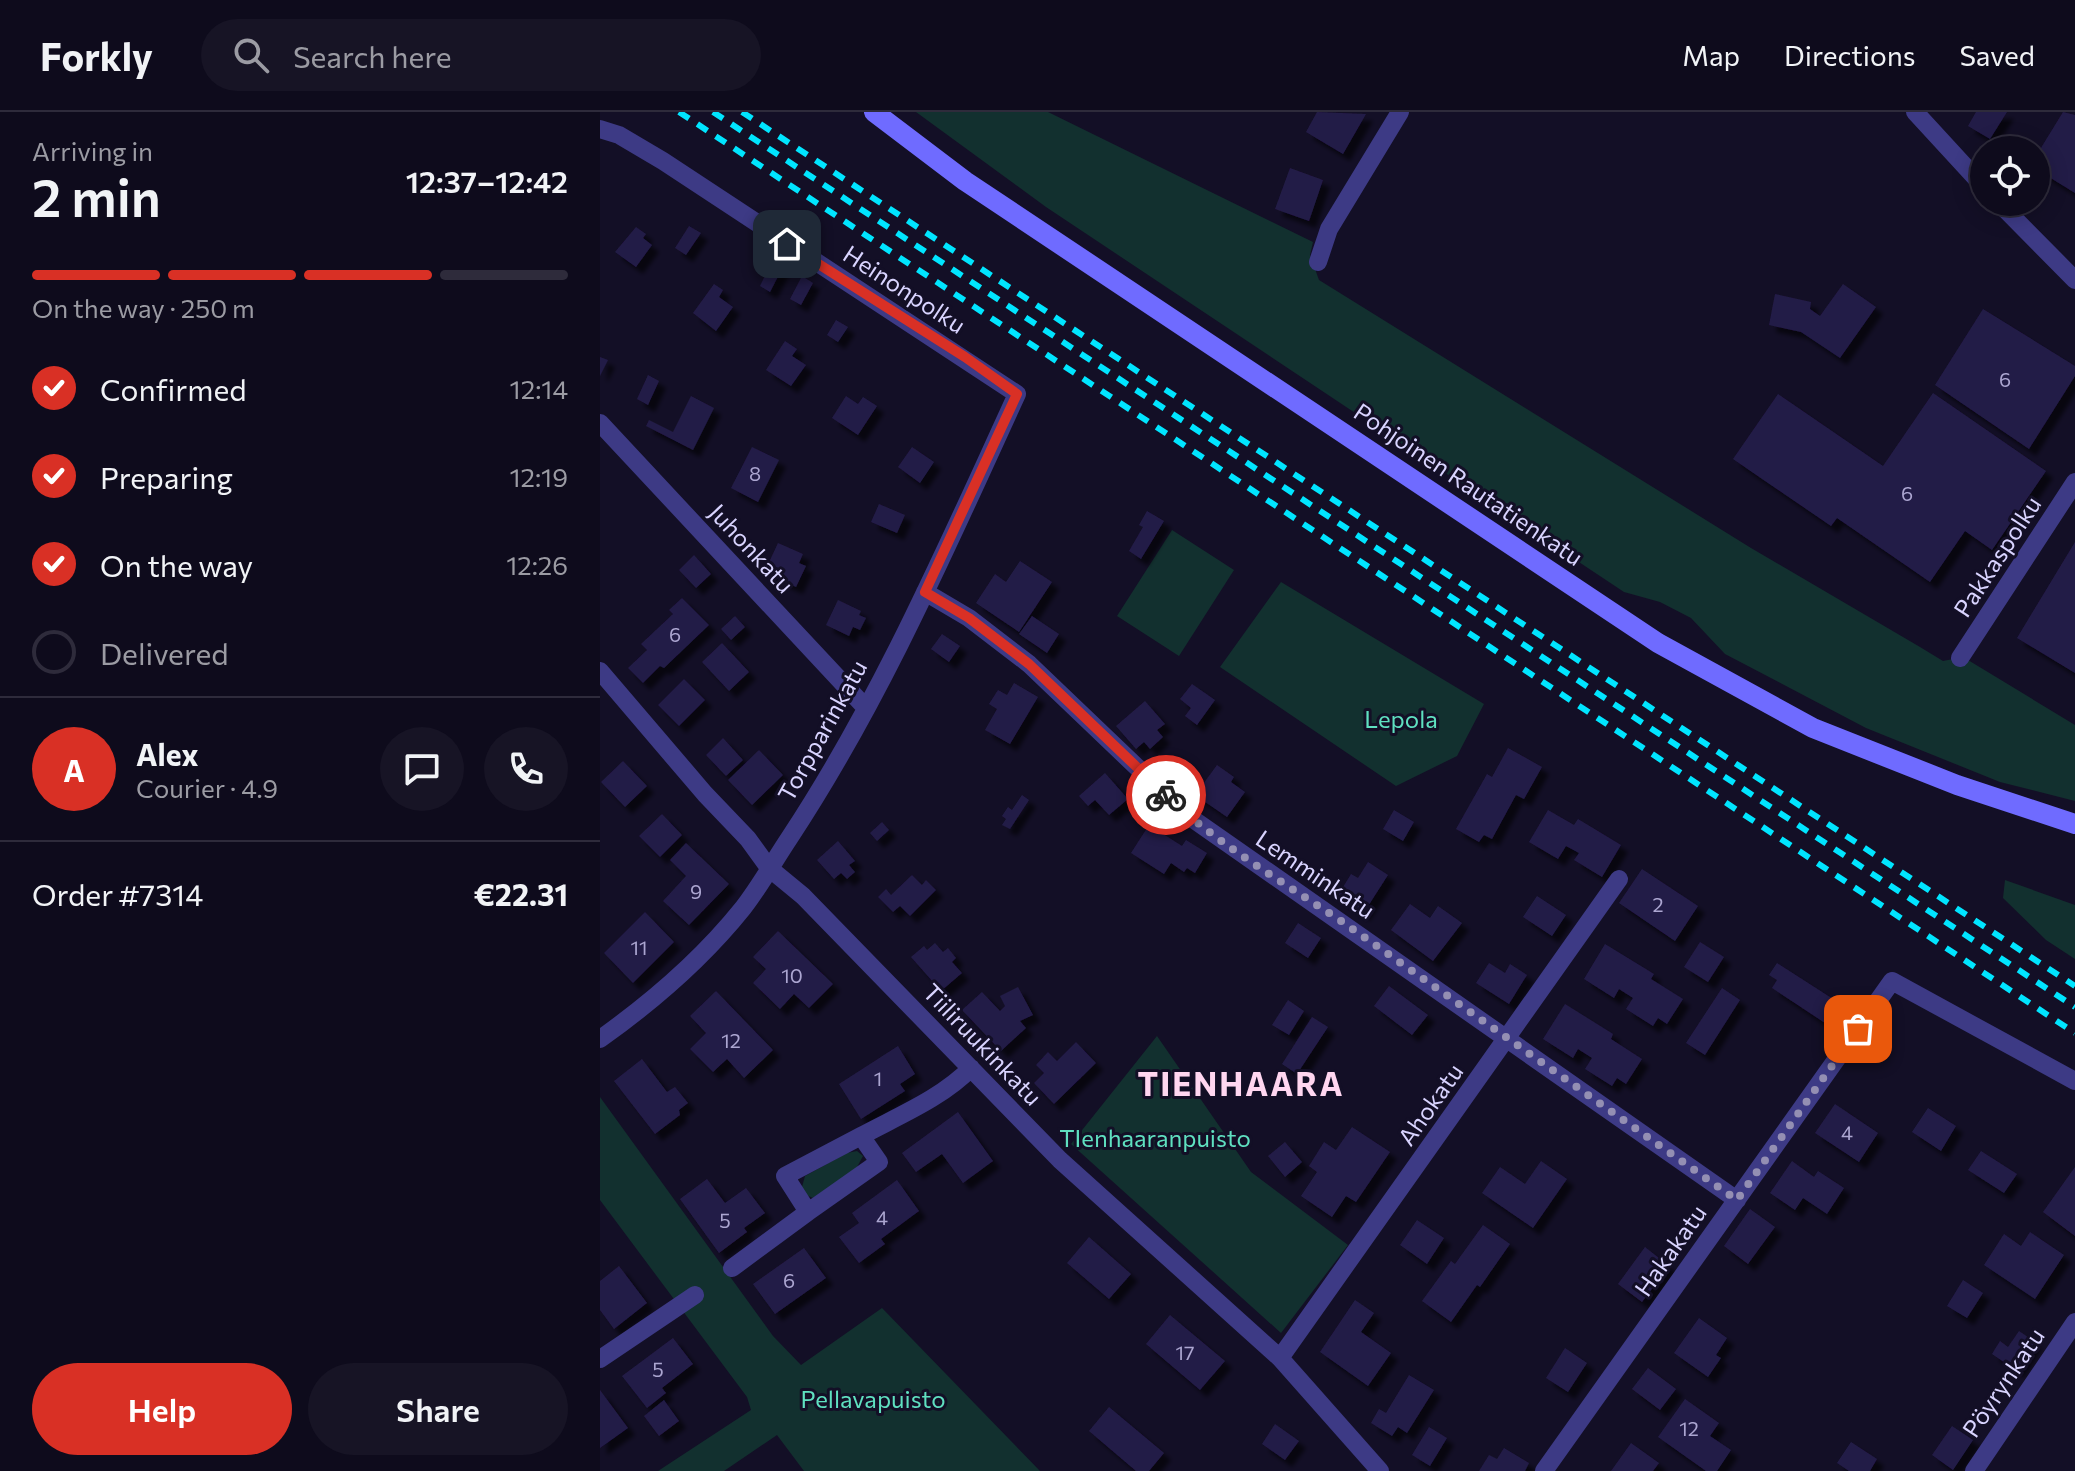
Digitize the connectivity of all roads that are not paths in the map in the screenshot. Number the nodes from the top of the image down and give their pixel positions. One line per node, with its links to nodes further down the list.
1 (874, 112): 16 (street, Pohjoinen Rautatienkatu)
2 (1400, 112): 7 (street)
3 (1915, 112): 5 (street)
4 (600, 129): 9 (street, Heinonpolku)
5 (1970, 172)
6 (2012, 216): 8 (street)
7 (1318, 262)
8 (2075, 280)
9 (1017, 394): 12 (street, Torpparinkatu)
10 (600, 423): 15 (street, Juhonkatu)
11 (2075, 482): 13 (street, Pakkaspolku)
12 (925, 592): 15 (street, Torpparinkatu); 20 (street, Lemminkatu)
13 (1960, 658)
14 (600, 671): 17 (street, Tiiliruukinkatu)
15 (866, 708): 17 (street, Torpparinkatu)
16 (2075, 824)
17 (769, 868): 19 (street, Torpparinkatu); 21 (street, Tiiliruukinkatu)
18 (1619, 879): 20 (street, Ahokatu)
19 (600, 1039)
20 (1508, 1039): 24 (street, Lemminkatu); 30 (street, Ahokatu)
21 (971, 1068): 23 (street); 30 (street, Tiiliruukinkatu)
22 (2075, 1081): 24 (street, Hakakatu)
23 (861, 1136): 25 (street); 25 (street)
24 (1737, 1200): 32 (street, Hakakatu)
25 (808, 1212): 26 (street)
26 (732, 1268)
27 (695, 1295): 29 (street)
28 (2075, 1322): 33 (street, Pöyrynkatu)
29 (602, 1353)
30 (1280, 1358): 31 (street, Tiiliruukinkatu)
31 (1380, 1471)
32 (1544, 1471)
33 (1974, 1471)

